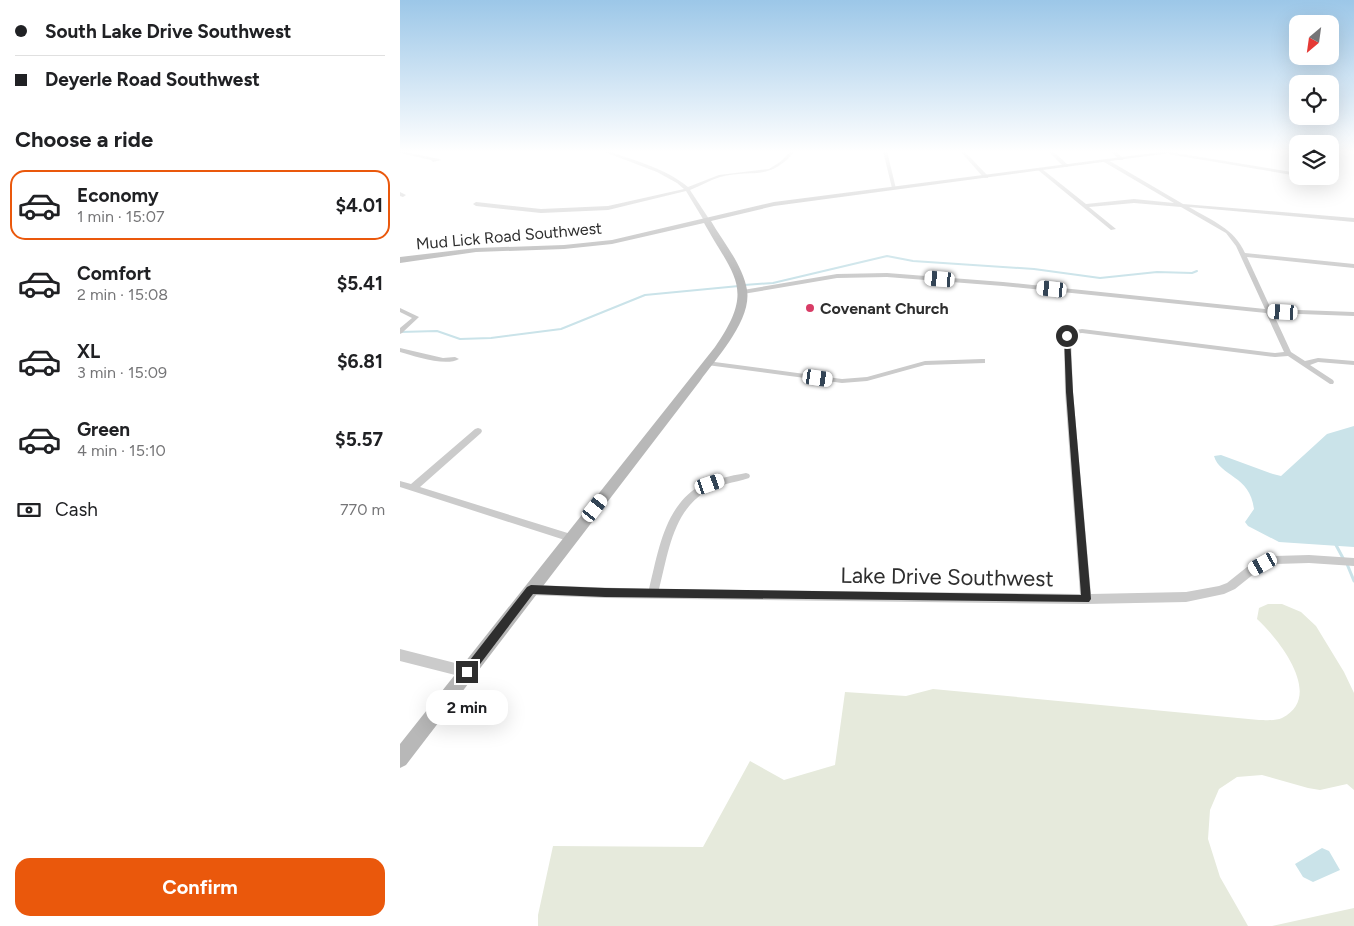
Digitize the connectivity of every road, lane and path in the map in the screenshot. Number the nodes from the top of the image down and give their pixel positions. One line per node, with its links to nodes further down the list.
1 (670, 194): 6 (street)
2 (690, 194): 9 (street)
3 (847, 194): 9 (street, Mud Lick Road Southwest)
4 (1070, 194): 7 (street)
5 (1164, 194): 8 (street)
6 (476, 204)
7 (1085, 206): 8 (street); 11 (street)
8 (1185, 206): 10 (street); 12 (street)
9 (706, 219): 13 (street, Mud Lick Road Southwest); 15 (street)
10 (1354, 220)
11 (1113, 229)
12 (1244, 255): 14 (street); 17 (street)
13 (400, 260)
14 (1354, 266)
15 (742, 288): 17 (street); 24 (street)
16 (400, 310): 19 (street)
17 (1269, 312): 18 (street); 21 (street)
18 (1354, 314)
19 (401, 331)
20 (400, 350): 22 (street)
21 (1290, 354): 26 (street); 36 (street)
22 (455, 359)
23 (982, 361): 24 (street)
24 (707, 363): 32 (street)
25 (1354, 363): 26 (street)
26 (1304, 364): 27 (street)
27 (1330, 382)
28 (478, 431): 31 (street)
29 (746, 476): 35 (street)
30 (400, 484): 31 (street)
31 (413, 488): 32 (street)
32 (571, 538): 34 (street)
33 (1354, 562): 36 (street, Lake Drive Southwest)
34 (531, 590): 35 (street, Lake Drive Southwest); 38 (street)
35 (653, 593): 36 (street, Lake Drive Southwest)
36 (1086, 599)
37 (400, 655): 38 (street)
38 (467, 672): 39 (street)
39 (400, 759)

